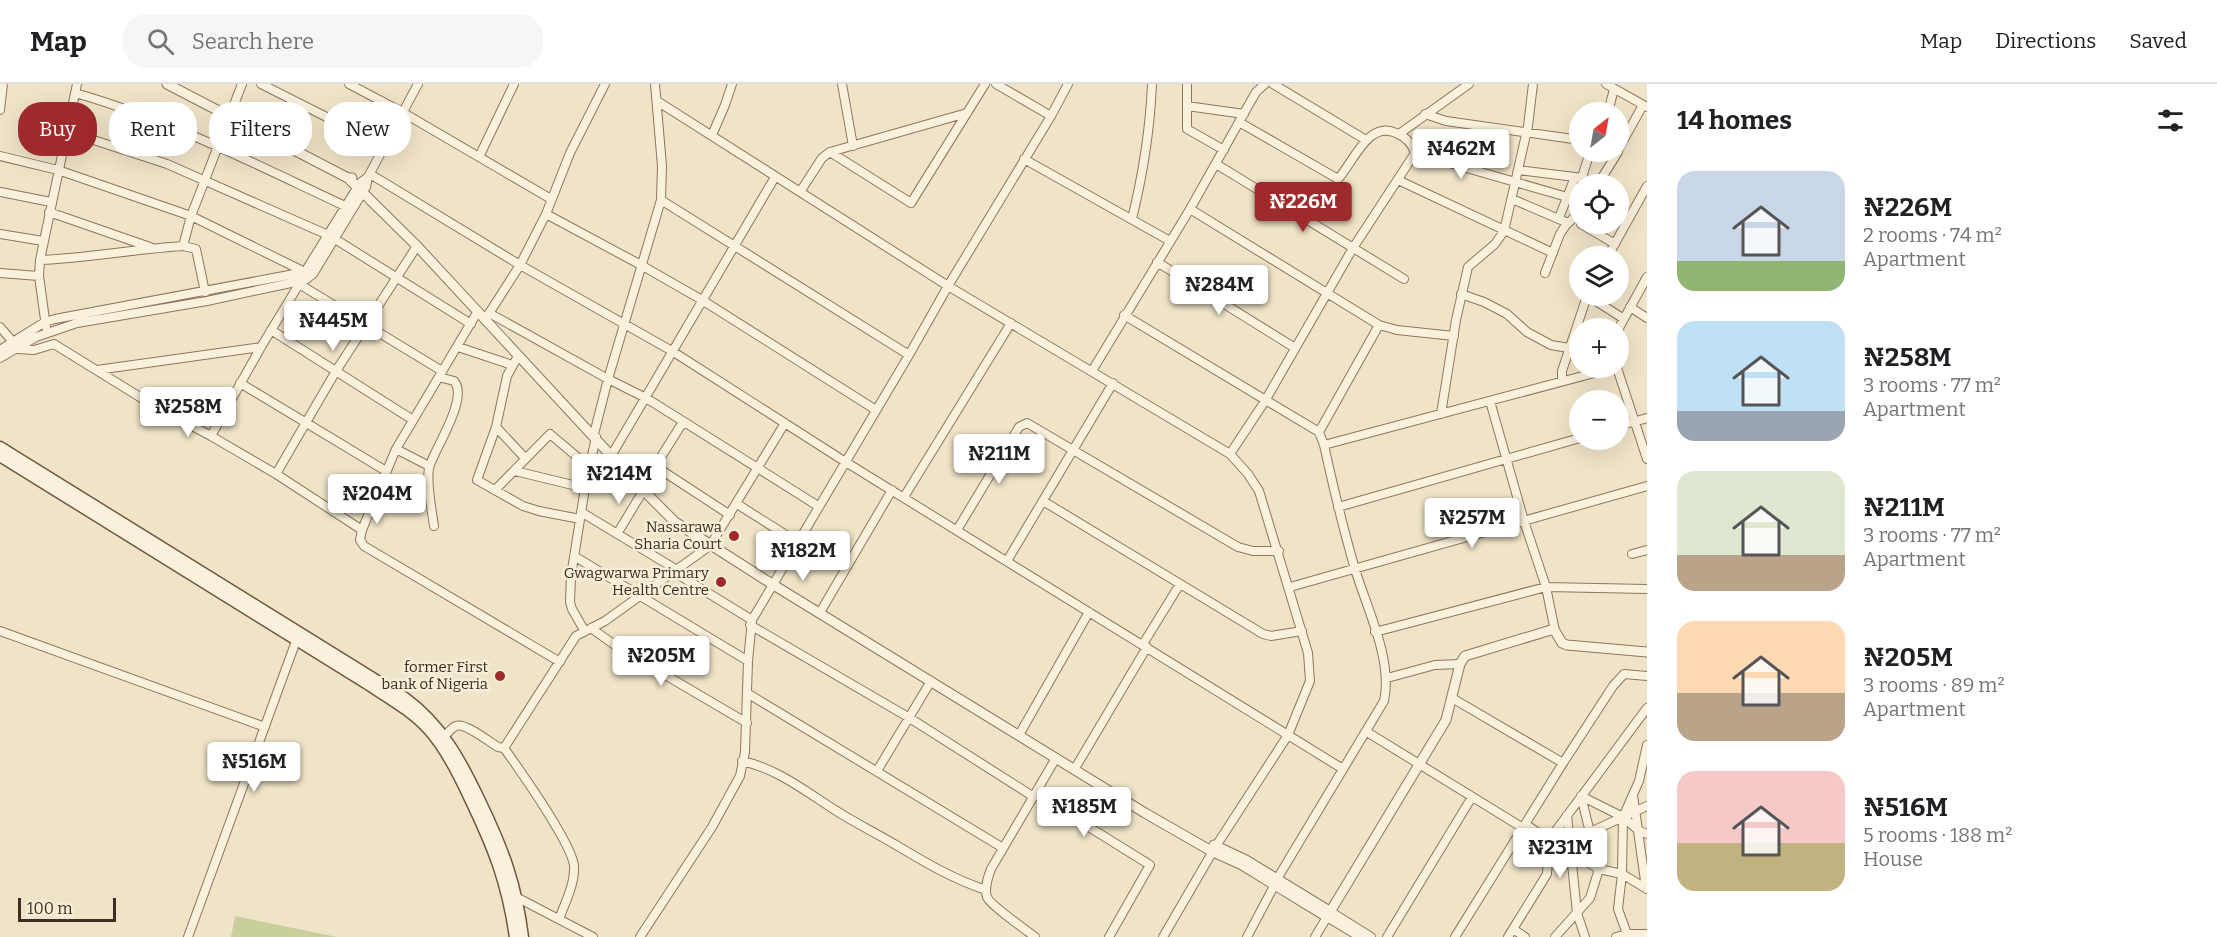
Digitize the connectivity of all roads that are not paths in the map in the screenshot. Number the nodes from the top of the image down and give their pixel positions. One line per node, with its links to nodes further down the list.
1 (3, 84): 34 (street)
2 (77, 84): 24 (street)
3 (167, 84): 31 (street)
4 (242, 84): 27 (street)
5 (261, 84): 38 (street)
6 (349, 84): 28 (street)
7 (418, 84): 29 (street)
8 (514, 84): 60 (street)
9 (605, 84): 76 (street)
10 (655, 84): 25 (street)
11 (732, 84): 45 (street)
12 (842, 84): 50 (street)
13 (985, 84): 35 (street)
14 (996, 84): 39 (street)
15 (1068, 84): 39 (street)
16 (1152, 84): 86 (street)
17 (1187, 84): 32 (street)
18 (1265, 84): 36 (street)
19 (1273, 84): 48 (street)
20 (1469, 84): 37 (street)
21 (1533, 84): 42 (street)
22 (1606, 84): 23 (street)
23 (1614, 89): 30 (street); 33 (street)
24 (75, 93): 26 (street); 49 (street)
25 (657, 100): 45 (street); 78 (street)
26 (73, 102)
27 (235, 102)
28 (383, 102)
29 (408, 102)
30 (1611, 102)
31 (209, 105)
32 (1187, 106): 36 (street); 51 (street)
33 (1645, 107): 43 (street)
34 (0, 110)
35 (967, 113): 50 (street); 52 (street)
36 (1244, 114): 41 (street)
37 (1425, 114): 42 (street); 44 (street)
38 (324, 116)
39 (1051, 116): 61 (street)
40 (411, 117): 60 (street)
41 (1239, 123): 48 (street); 51 (street)
42 (1526, 132): 46 (street); 64 (street)
43 (1629, 133)
44 (1400, 134): 48 (street); 53 (street)
45 (712, 135): 65 (street)
46 (1569, 139)
47 (97, 140): 67 (street)
48 (1366, 140)
49 (209, 142)
50 (853, 146): 52 (street)
51 (1224, 150): 62 (street)
52 (830, 152): 73 (street)
53 (1414, 153): 68 (street); 70 (street)
54 (0, 156): 63 (street)
55 (61, 156): 63 (street)
56 (214, 156): 67 (street)
57 (239, 156): 80 (street)
58 (306, 156): 69 (street)
59 (380, 156): 69 (street)
60 (479, 157): 76 (street)
61 (1024, 159): 86 (street); 114 (street)
62 (1216, 164): 81 (street); 100 (street)
63 (58, 170): 79 (street); 84 (street)
64 (1518, 170): 66 (street); 70 (street)
65 (775, 177): 73 (street); 96 (street)
66 (1569, 178)
67 (205, 180): 84 (street); 92 (street)
68 (1398, 180): 89 (street); 100 (street)
69 (364, 183): 80 (street); 92 (street); 98 (street); 104 (street); 122 (street)
70 (1516, 183): 75 (street); 77 (street)
71 (1647, 186): 95 (street)
72 (0, 192): 79 (street)
73 (800, 192): 114 (street)
74 (1569, 195): 75 (street)
75 (1567, 197): 85 (street)
76 (551, 199): 83 (street)
77 (1512, 199): 85 (street); 89 (street)
78 (661, 200): 96 (street); 105 (street)
79 (51, 202): 82 (street)
80 (345, 206): 92 (street)
81 (1190, 209): 94 (street); 116 (street)
82 (49, 212): 93 (street); 99 (street)
83 (546, 214): 104 (street); 105 (street)
84 (191, 216): 97 (street); 106 (street)
85 (1559, 218): 87 (street)
86 (1132, 219): 94 (street)
87 (1569, 220)
88 (1569, 227): 101 (street)
89 (1504, 231): 101 (street); 117 (street)
90 (0, 234): 93 (street)
91 (1597, 234): 95 (street)
92 (332, 237): 106 (street); 110 (street); 113 (street)
93 (43, 241): 102 (street)
94 (1170, 241): 103 (street)
95 (1615, 244)
96 (734, 245): 118 (street); 144 (street)
97 (183, 246): 99 (street); 115 (street)
98 (417, 246): 110 (street); 121 (street)
99 (152, 248): 102 (street)
100 (1353, 248): 112 (street); 116 (street)
101 (1553, 253): 108 (street)
102 (40, 260): 109 (street)
103 (1157, 262): 123 (street); 140 (street)
104 (520, 265): 122 (street); 130 (street)
105 (641, 265): 118 (street); 130 (street)
106 (305, 272): 115 (street)
107 (0, 273): 109 (street)
108 (1545, 273)
109 (39, 276): 127 (street)
110 (397, 277): 129 (street); 131 (street)
111 (1647, 277): 120 (street)
112 (1404, 279)
113 (300, 282): 131 (street); 134 (street); 135 (street)
114 (948, 286): 128 (street); 144 (street)
115 (205, 292): 127 (street)
116 (1329, 293): 132 (street); 140 (street)
117 (1461, 294): 136 (street); 141 (street)
118 (702, 300): 143 (street); 161 (street)
119 (1603, 306): 124 (street)
120 (1630, 307): 125 (street); 126 (street)
121 (478, 311): 122 (street); 129 (street)
122 (488, 315): 145 (street); 154 (street); 172 (street)
123 (1124, 315): 150 (street); 160 (street)
124 (1622, 318)
125 (1624, 318)
126 (1647, 318)
127 (45, 322): 135 (street); 137 (street)
128 (1011, 323): 150 (street); 198 (street)
129 (471, 324): 139 (street)
130 (624, 324): 143 (street); 154 (street)
131 (366, 325): 149 (street); 151 (street)
132 (1379, 325): 136 (street); 171 (street)
133 (0, 327): 137 (street)
134 (271, 330): 138 (street); 149 (street)
135 (48, 333): 137 (street)
136 (1454, 336): 162 (street)
137 (15, 345): 142 (street); 146 (street); 148 (street)
138 (261, 347): 148 (street); 156 (street)
139 (458, 347): 147 (street); 151 (street)
140 (1295, 348): 160 (street)
141 (1569, 348): 155 (street)
142 (0, 350)
143 (672, 351): 158 (street); 168 (street)
144 (909, 355): 161 (street)
145 (518, 356): 147 (street); 172 (street)
146 (0, 358)
147 (512, 365): 170 (street)
148 (97, 370): 173 (street)
149 (336, 370): 164 (street); 165 (street)
150 (1092, 370): 157 (street)
151 (441, 374): 164 (street); 186 (street)
152 (1574, 378): 155 (street)
153 (1619, 378): 167 (street)
154 (608, 379): 158 (street); 172 (street)
155 (1562, 381): 159 (street)
156 (240, 383): 165 (street); 173 (street)
157 (1113, 383): 178 (street); 180 (street)
158 (646, 398): 166 (street); 179 (street)
159 (1490, 400): 162 (street); 183 (street)
160 (1265, 401): 171 (street); 180 (street)
161 (876, 410): 185 (street)
162 (1441, 414): 175 (street)
163 (1647, 418): 167 (street)
164 (413, 420): 177 (street)
165 (306, 422): 190 (street); 192 (street)
166 (683, 422): 187 (street); 189 (street)
167 (1635, 422): 169 (street); 184 (street)
168 (785, 423): 185 (street); 189 (street)
169 (1629, 423)
170 (496, 427): 182 (street); 196 (street)
171 (1318, 432): 175 (street)
172 (595, 434): 179 (street); 188 (street); 195 (street)
173 (211, 436): 192 (street)
174 (1569, 441): 183 (street)
175 (1324, 445): 202 (street)
176 (0, 447): 251 (main road)
177 (396, 449): 186 (street); 190 (street)
178 (1074, 449): 199 (street); 208 (street); 213 (street)
179 (614, 451): 195 (street)
180 (1230, 454): 213 (street)
181 (0, 456): 233 (main road)
182 (525, 458): 188 (street); 191 (street)
183 (1506, 459): 202 (street); 205 (street)
184 (1647, 459)
185 (844, 461): 197 (street); 201 (street)
186 (429, 466): 206 (street)
187 (654, 466): 195 (street); 204 (street)
188 (589, 467): 194 (street)
189 (758, 468): 200 (street); 201 (street)
190 (386, 471): 207 (street)
191 (514, 471): 194 (street); 196 (street)
192 (276, 474): 207 (street)
193 (1647, 486): 205 (street)
194 (585, 488): 203 (street)
195 (644, 488): 209 (street); 211 (street)
196 (496, 489): 203 (street)
197 (892, 490): 198 (street); 225 (street)
198 (904, 497): 208 (street)
199 (1043, 501): 216 (street); 220 (street)
200 (736, 504): 204 (street); 210 (street)
201 (818, 506): 210 (street)
202 (1338, 507): 217 (street)
203 (580, 515): 209 (street); 215 (street)
204 (730, 515): 211 (street)
205 (1524, 521): 217 (street); 221 (street)
206 (434, 526)
207 (362, 530): 237 (street)
208 (957, 530): 216 (street)
209 (616, 534): 218 (street)
210 (797, 542): 219 (street)
211 (712, 543): 218 (street); 219 (street)
212 (1647, 550): 214 (street)
213 (1279, 551): 222 (street)
214 (1632, 554)
215 (574, 556): 224 (street); 228 (street)
216 (1007, 561): 226 (street)
217 (1355, 569): 222 (street); 232 (street)
218 (675, 571): 224 (street); 227 (street)
219 (773, 582): 225 (street); 227 (street); 241 (street)
220 (1180, 584): 230 (street); 234 (street)
221 (1546, 587): 223 (street); 231 (street); 232 (street)
222 (1290, 588): 230 (street)
223 (1647, 589)
224 (641, 597): 228 (street); 236 (street)
225 (822, 609): 249 (street)
226 (1089, 612): 234 (street); 249 (street)
227 (751, 622): 236 (street); 245 (street)
228 (588, 629): 237 (street); 246 (street)
229 (0, 631): 247 (street)
230 (1302, 631): 250 (street)
231 (1555, 631): 235 (street); 238 (street)
232 (1376, 632): 240 (street)
233 (296, 640): 247 (street); 251 (main road)
234 (1145, 646): 250 (street); 257 (street)
235 (1647, 652)
236 (748, 661): 242 (street)
237 (560, 662): 253 (street)
238 (1460, 664): 240 (street); 243 (street)
239 (1647, 676): 256 (street)
240 (1387, 678): 248 (street)
241 (931, 681): 245 (street); 249 (street)
242 (747, 693): 246 (street); 260 (street)
243 (1452, 698): 256 (street); 258 (street)
244 (1647, 708): 263 (street)
245 (908, 717): 260 (street); 262 (street)
246 (747, 723): 255 (street)
247 (265, 727): 291 (street)
248 (1367, 732): 258 (street); 259 (street)
249 (1021, 733): 254 (street); 257 (street)
250 (1288, 735): 259 (street); 276 (street)
251 (442, 740): 253 (street); 283 (main road); 292 (main road)
252 (1647, 745): 261 (street)
253 (504, 748): 286 (street)
254 (1056, 758): 262 (street); 276 (street)
255 (742, 761): 282 (street); 295 (street)
256 (1563, 763): 269 (street)
257 (1077, 765): 276 (street)
258 (1419, 765): 264 (street); 285 (street)
259 (1343, 770): 280 (street)
260 (877, 771): 275 (street)
261 (1633, 795): 266 (street); 268 (street)
262 (1035, 796): 275 (street); 297 (street)
263 (1581, 796): 267 (street); 268 (street); 271 (street)
264 (1472, 797): 269 (street); 303 (street)
265 (1647, 806): 266 (street)
266 (1636, 811): 268 (street); 270 (street)
267 (1567, 815): 273 (street); 274 (street)
268 (1623, 817): 270 (street); 271 (street); 279 (street)
269 (1524, 826): 274 (street); 304 (street)
270 (1638, 830): 272 (street); 281 (street)
271 (1589, 832): 273 (street); 278 (street)
272 (1647, 834)
273 (1570, 839): 274 (street); 277 (street)
274 (1549, 840): 277 (street); 287 (street)
275 (1003, 848): 282 (street)
276 (1215, 849): 280 (street); 298 (street)
277 (1570, 852): 278 (street); 284 (street)
278 (1599, 869): 279 (street); 284 (street)
279 (1622, 874): 281 (street); 290 (street)
280 (1276, 881): 285 (street); 299 (street)
281 (1646, 888)
282 (986, 890): 288 (street)
283 (518, 898): 286 (street); 293 (main road)
284 (1577, 913): 307 (street); 308 (street)
285 (1329, 914): 300 (street); 301 (street); 302 (street)
286 (559, 919): 294 (street)
287 (1513, 929): 305 (street); 306 (street)
288 (1025, 934): 296 (street)
289 (1647, 934): 290 (street)
290 (1630, 935): 309 (street)
291 (188, 937)
292 (515, 937)
293 (524, 937)
294 (593, 937)
295 (640, 937)
296 (1035, 937)
297 (1108, 937)
298 (1163, 937)
299 (1247, 937)
300 (1315, 937)
301 (1360, 937)
302 (1371, 937)
303 (1387, 937)
304 (1455, 937)
305 (1508, 937)
306 (1524, 937)
307 (1555, 937)
308 (1585, 937)
309 (1616, 937)

